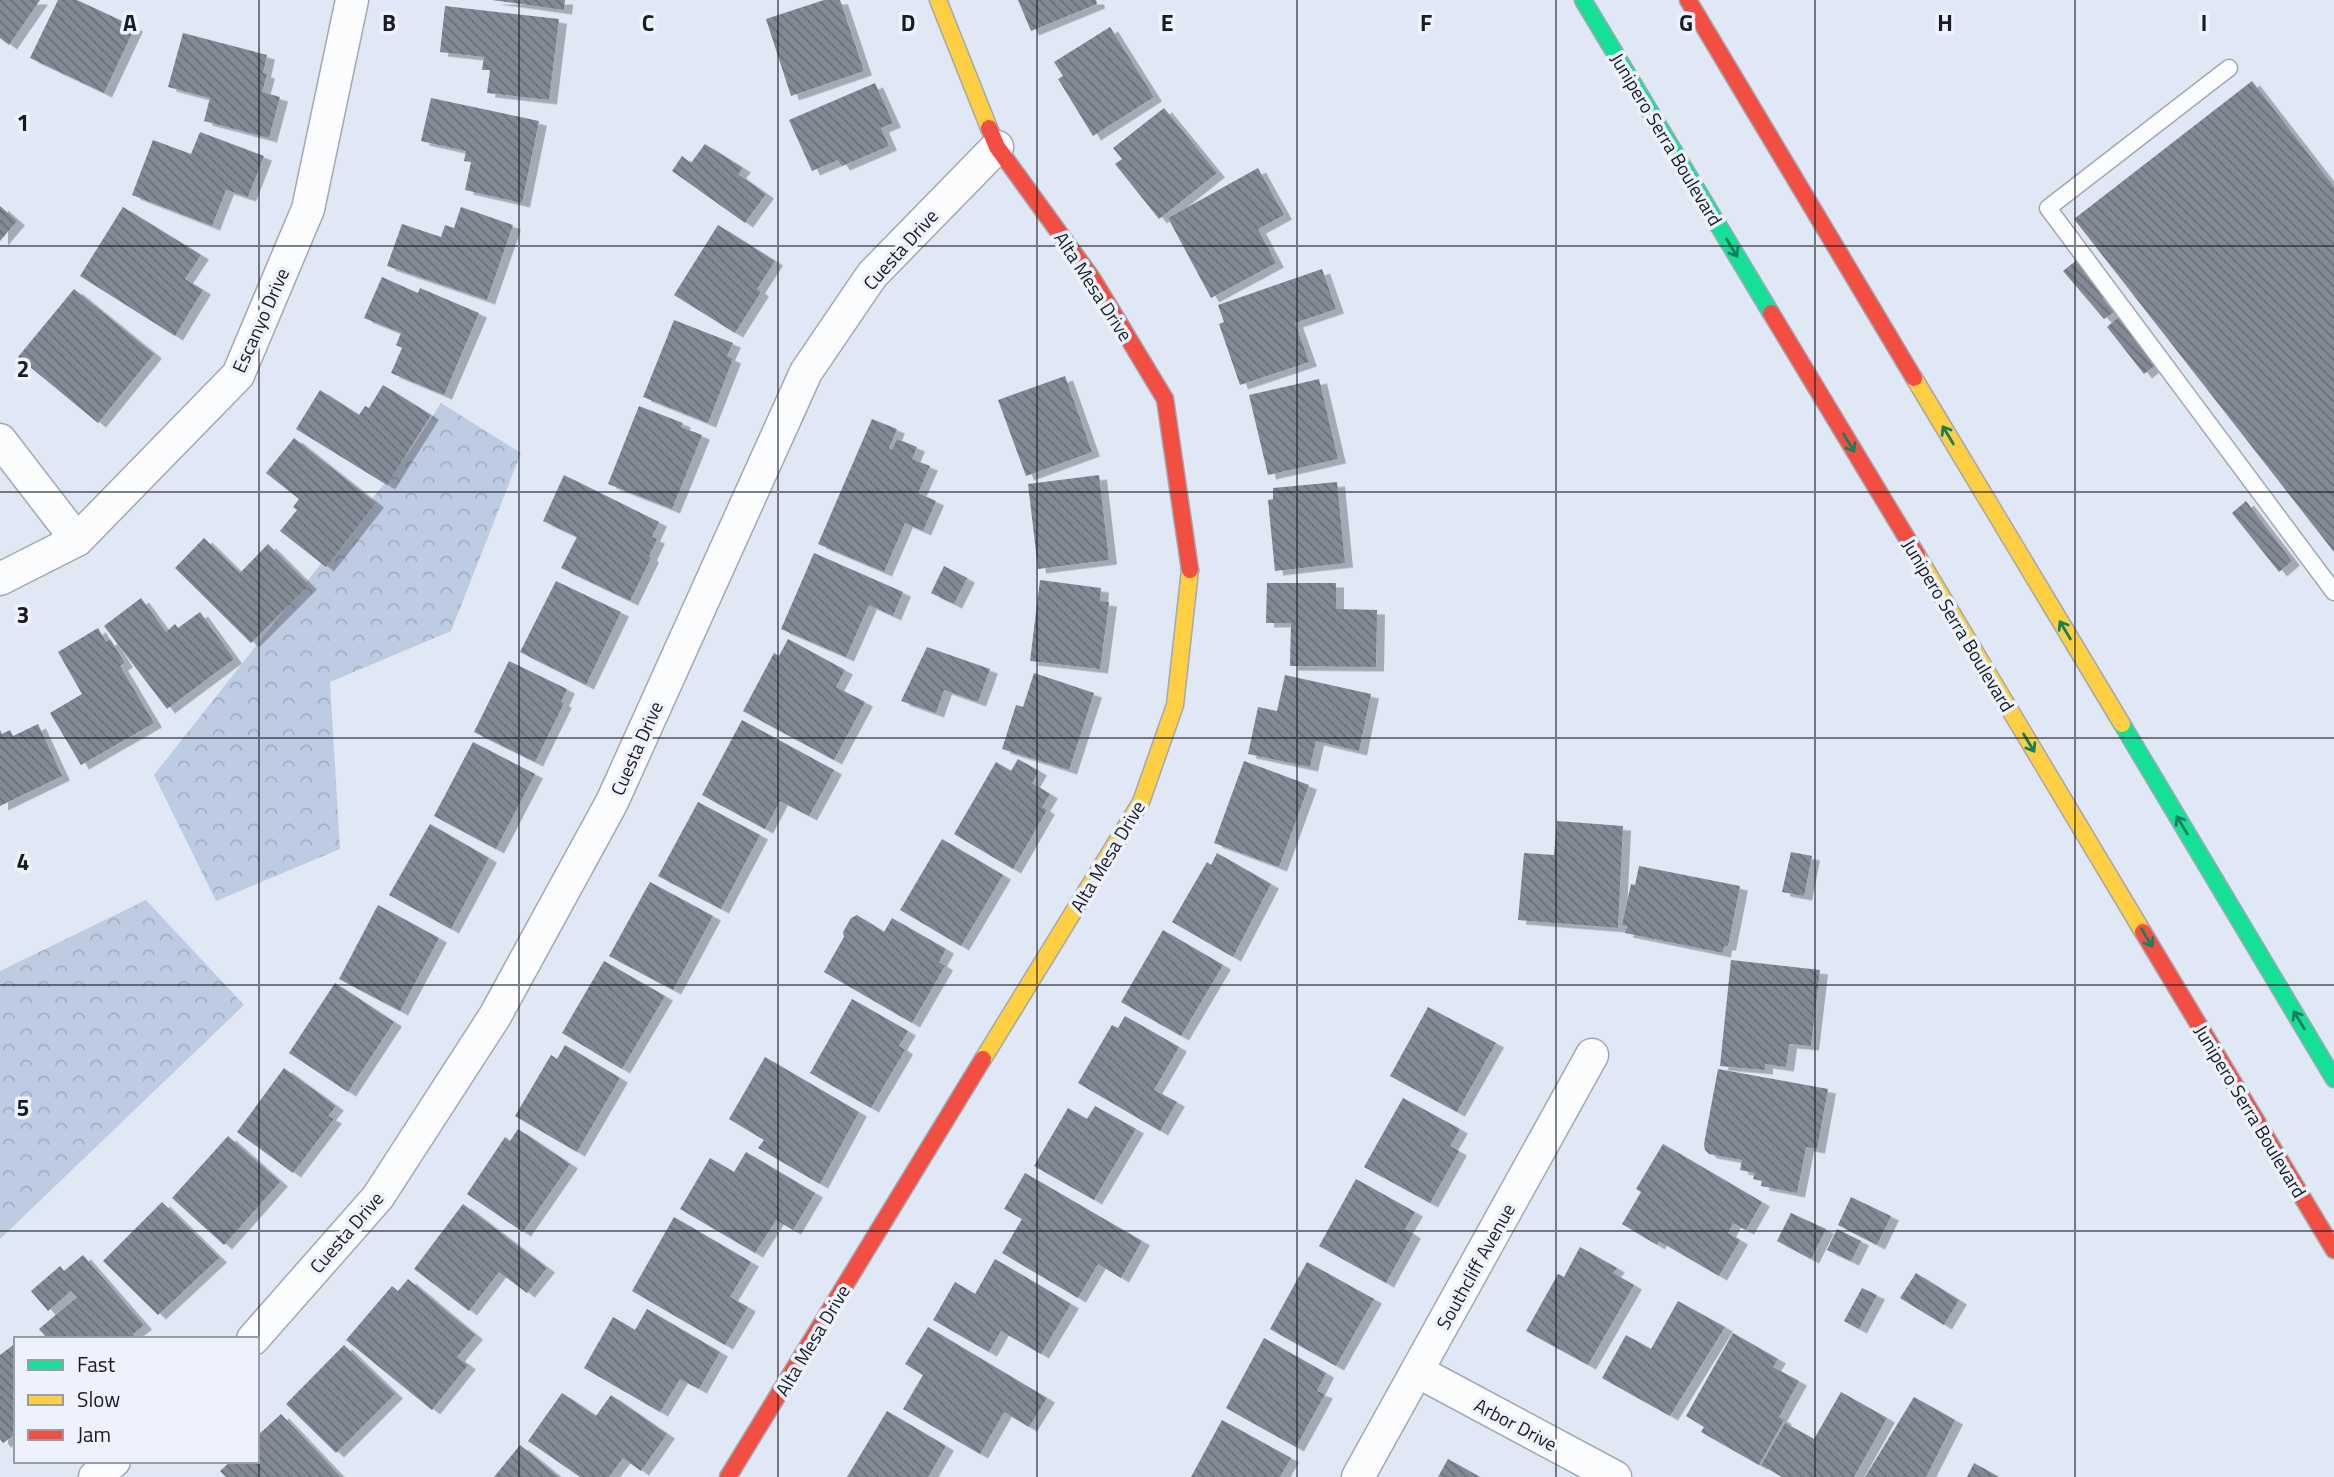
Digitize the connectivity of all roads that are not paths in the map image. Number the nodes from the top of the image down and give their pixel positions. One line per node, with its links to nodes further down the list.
1 (352, 0): 8 (street, Escanyo Drive)
2 (938, 0): 6 (main road, Alta Mesa Drive)
3 (1583, 0): 13 (main road, Junipero Serra Boulevard, one-way to 13)
4 (1688, 0): 12 (main road, one-way to 4)
5 (2229, 68): 10 (lane)
6 (996, 147): 14 (street, Cuesta Drive); 18 (main road, Alta Mesa Drive)
7 (0, 440): 8 (street)
8 (77, 540): 9 (street, Escanyo Drive)
9 (0, 579)
10 (2334, 592)
11 (1592, 1055): 15 (street, Southcliff Avenue)
12 (2334, 1079)
13 (2334, 1250)
14 (255, 1337)
15 (1417, 1371): 19 (street, Southcliff Avenue); 20 (street, Arbor Drive)
16 (112, 1463): 17 (street)
17 (95, 1477)
18 (728, 1477)
19 (1358, 1477)
20 (1615, 1477)

